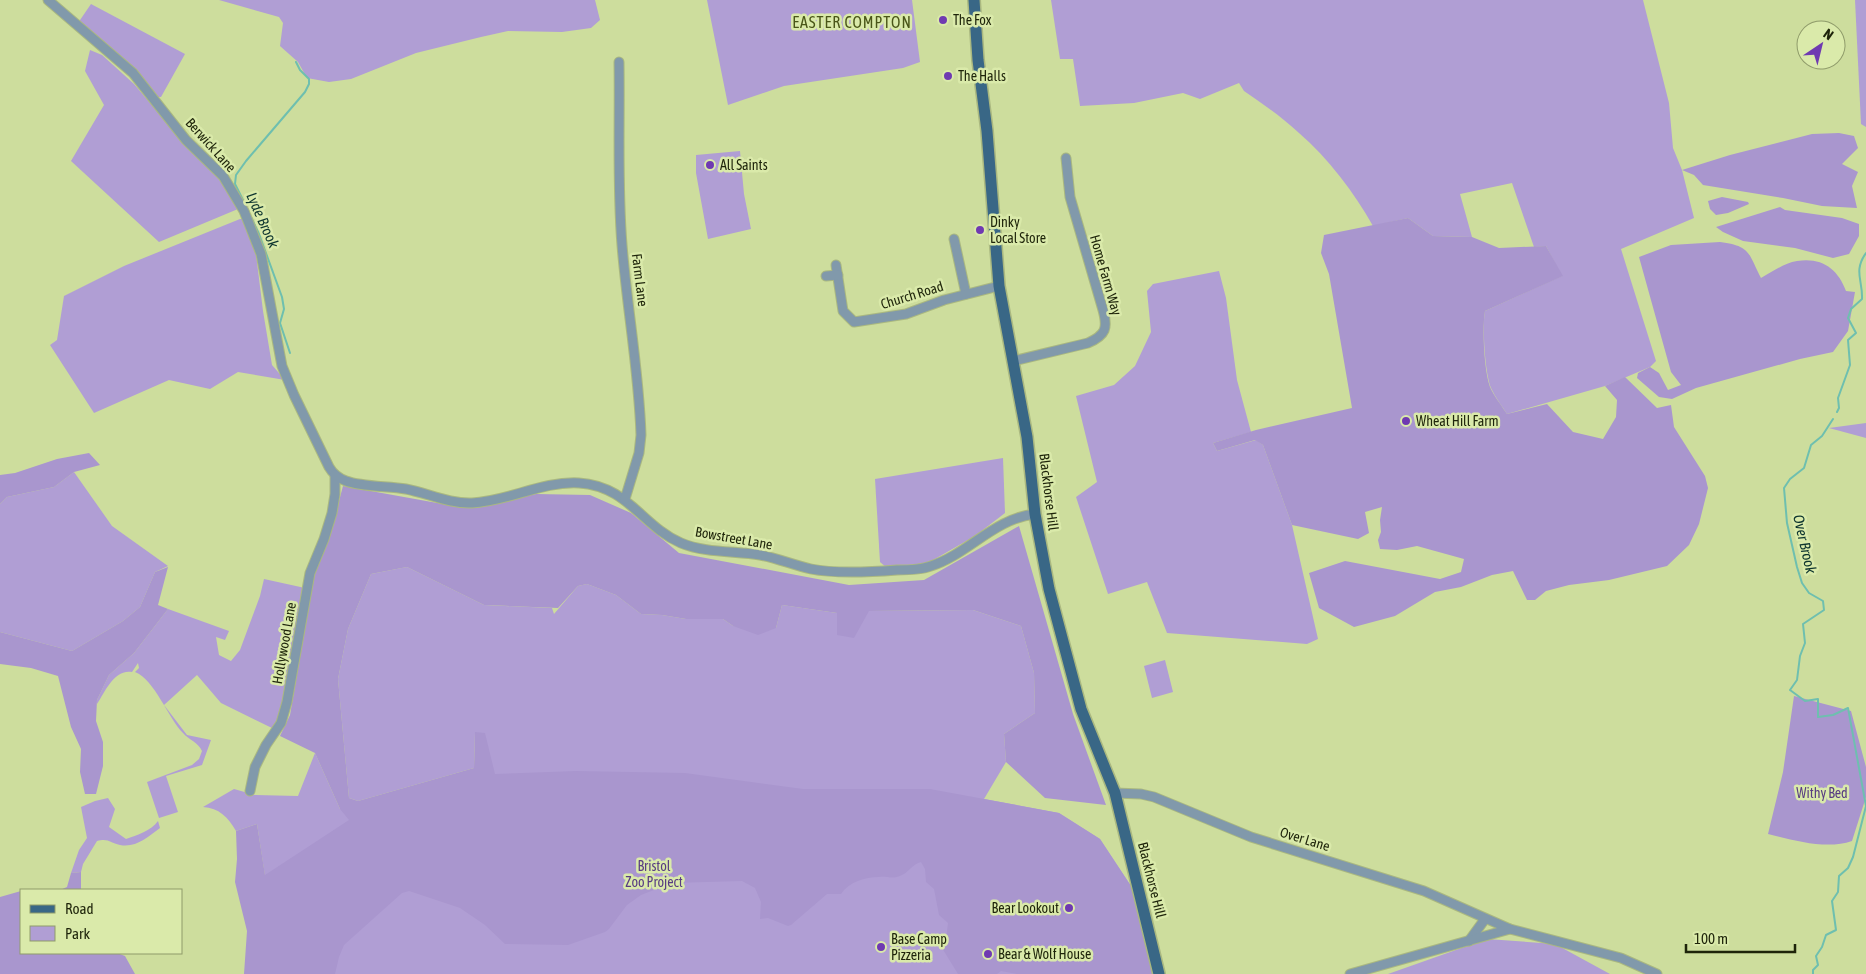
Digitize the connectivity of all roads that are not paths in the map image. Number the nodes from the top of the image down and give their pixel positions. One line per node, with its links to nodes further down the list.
1 (48, 0): 12 (street, Berwick Lane)
2 (974, 0): 9 (main road, Blackhorse Hill)
3 (619, 62): 15 (street, Farm Lane)
4 (1066, 158): 11 (street, Home Farm Way)
5 (954, 240): 10 (street)
6 (836, 265): 7 (street, Church Road)
7 (838, 275): 8 (street); 10 (street, Church Road)
8 (826, 276)
9 (999, 286): 10 (street, Church Road); 11 (main road, Blackhorse Hill)
10 (966, 294)
11 (1012, 360): 16 (main road, Blackhorse Hill)
12 (335, 475): 13 (street); 14 (street, Hollywood Lane)
13 (348, 482): 14 (street); 15 (street, Bowstreet Lane)
14 (335, 494): 17 (street, Hollywood Lane)
15 (625, 499): 16 (street, Bowstreet Lane)
16 (1035, 514): 18 (main road, Blackhorse Hill)
17 (250, 791)
18 (1115, 793): 19 (street, Over Lane); 22 (main road, Blackhorse Hill)
19 (1485, 919): 20 (street, Over Lane); 21 (street)
20 (1510, 929): 21 (street, Over Lane); 24 (street, Over Lane)
21 (1468, 941): 23 (street, Over Lane)
22 (1159, 974)
23 (1350, 974)
24 (1657, 974)

